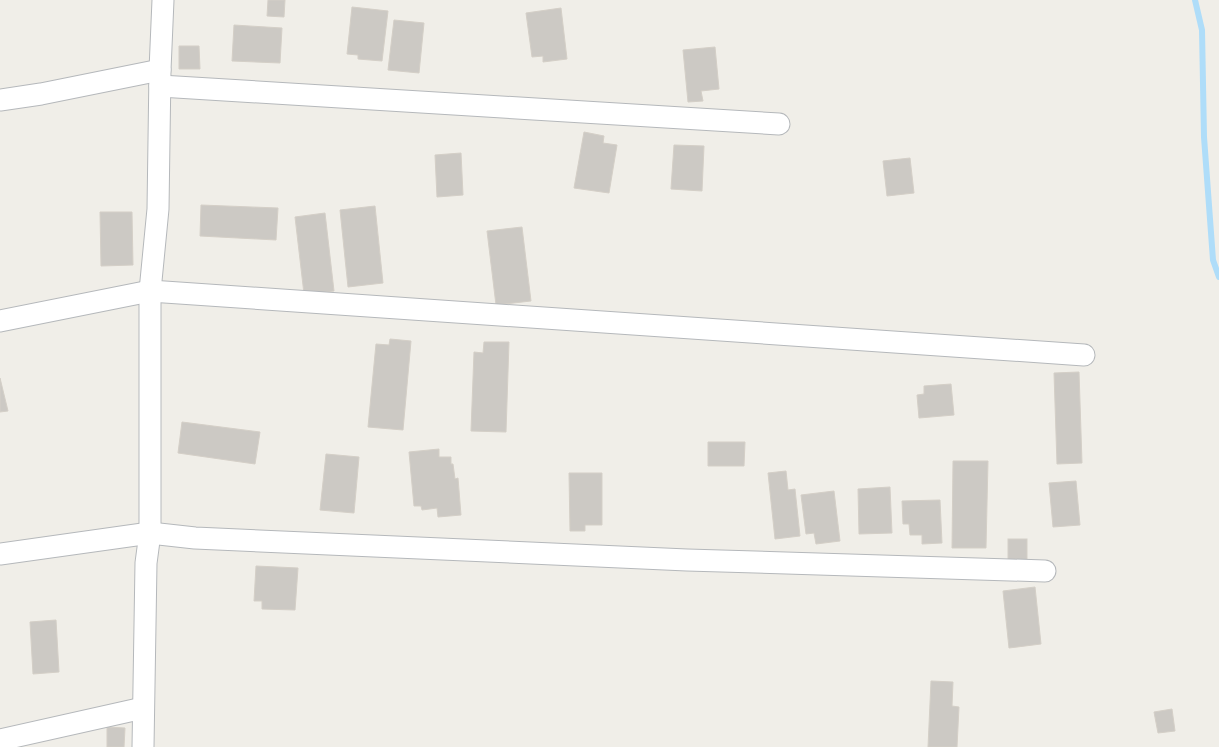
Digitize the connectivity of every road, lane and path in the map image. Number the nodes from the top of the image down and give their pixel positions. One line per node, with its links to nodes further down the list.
1 (163, 0): 2 (street)
2 (160, 78): 3 (street); 4 (street); 5 (street)
3 (0, 100)
4 (779, 124)
5 (150, 291): 6 (street); 7 (street); 8 (street)
6 (0, 321)
7 (1084, 355)
8 (150, 533): 9 (street); 10 (street); 11 (street)
9 (0, 554)
10 (1045, 571)
11 (143, 708): 12 (street); 13 (street)
12 (0, 740)
13 (143, 747)

